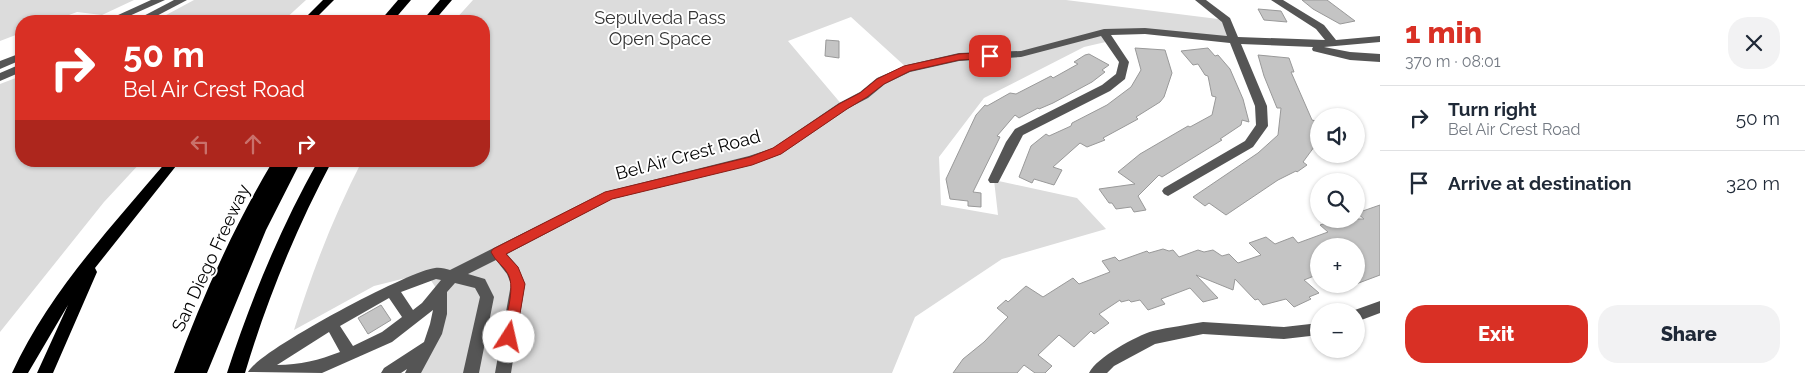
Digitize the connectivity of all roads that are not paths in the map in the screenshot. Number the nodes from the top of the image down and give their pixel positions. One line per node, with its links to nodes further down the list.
1 (160, 0): 9 (street)
2 (182, 0): 10 (street)
3 (329, 0): 11 (main road)
4 (405, 0): 12 (highway)
5 (418, 0): 13 (highway)
6 (446, 0): 14 (highway)
7 (1200, 0): 17 (street)
8 (1277, 1): 19 (street)
9 (124, 15)
10 (151, 15)
11 (313, 15)
12 (391, 15)
13 (404, 15)
14 (433, 15)
15 (1104, 32): 17 (street, Bel Air Crest Road); 29 (street); 32 (street, Bel Air Crest Road)
16 (1380, 39): 19 (street, Bel Air Crest Road)
17 (1235, 40): 18 (street, Bel Air Crest Road); 30 (street)
18 (1292, 42): 19 (street, Bel Air Crest Road); 21 (street, Bel Air Crest Road)
19 (1333, 44)
20 (15, 58): 22 (street)
21 (1380, 58)
22 (0, 64)
23 (15, 71): 24 (street)
24 (0, 77)
25 (169, 167): 31 (main road)
26 (278, 167): 46 (highway, San Diego Freeway)
27 (291, 167): 47 (highway)
28 (322, 167): 48 (highway)
29 (994, 180)
30 (1168, 191)
31 (102, 248): 44 (main road); 45 (main road)
32 (497, 252): 33 (street, Bel Air Crest Road); 52 (street)
33 (452, 276): 34 (street, Bel Air Crest Road); 35 (street, Bel Air Crest Road); 51 (street, Bel Air Crest Road)
34 (392, 290): 38 (street); 39 (street, Bel Air Crest Road)
35 (440, 291): 38 (street, Bel Air Crest Road); 41 (street)
36 (1380, 307): 37 (street)
37 (1365, 313)
38 (411, 319): 42 (street, Bel Air Crest Road)
39 (331, 323): 42 (street); 43 (street, Bel Air Crest Road)
40 (1310, 330): 53 (street)
41 (431, 344): 49 (street); 50 (street)
42 (350, 355): 43 (street, Bel Air Crest Road)
43 (256, 372)
44 (20, 373)
45 (45, 373)
46 (183, 373)
47 (198, 373)
48 (236, 373)
49 (389, 373)
50 (413, 373)
51 (472, 373)
52 (503, 373)
53 (1097, 373)

